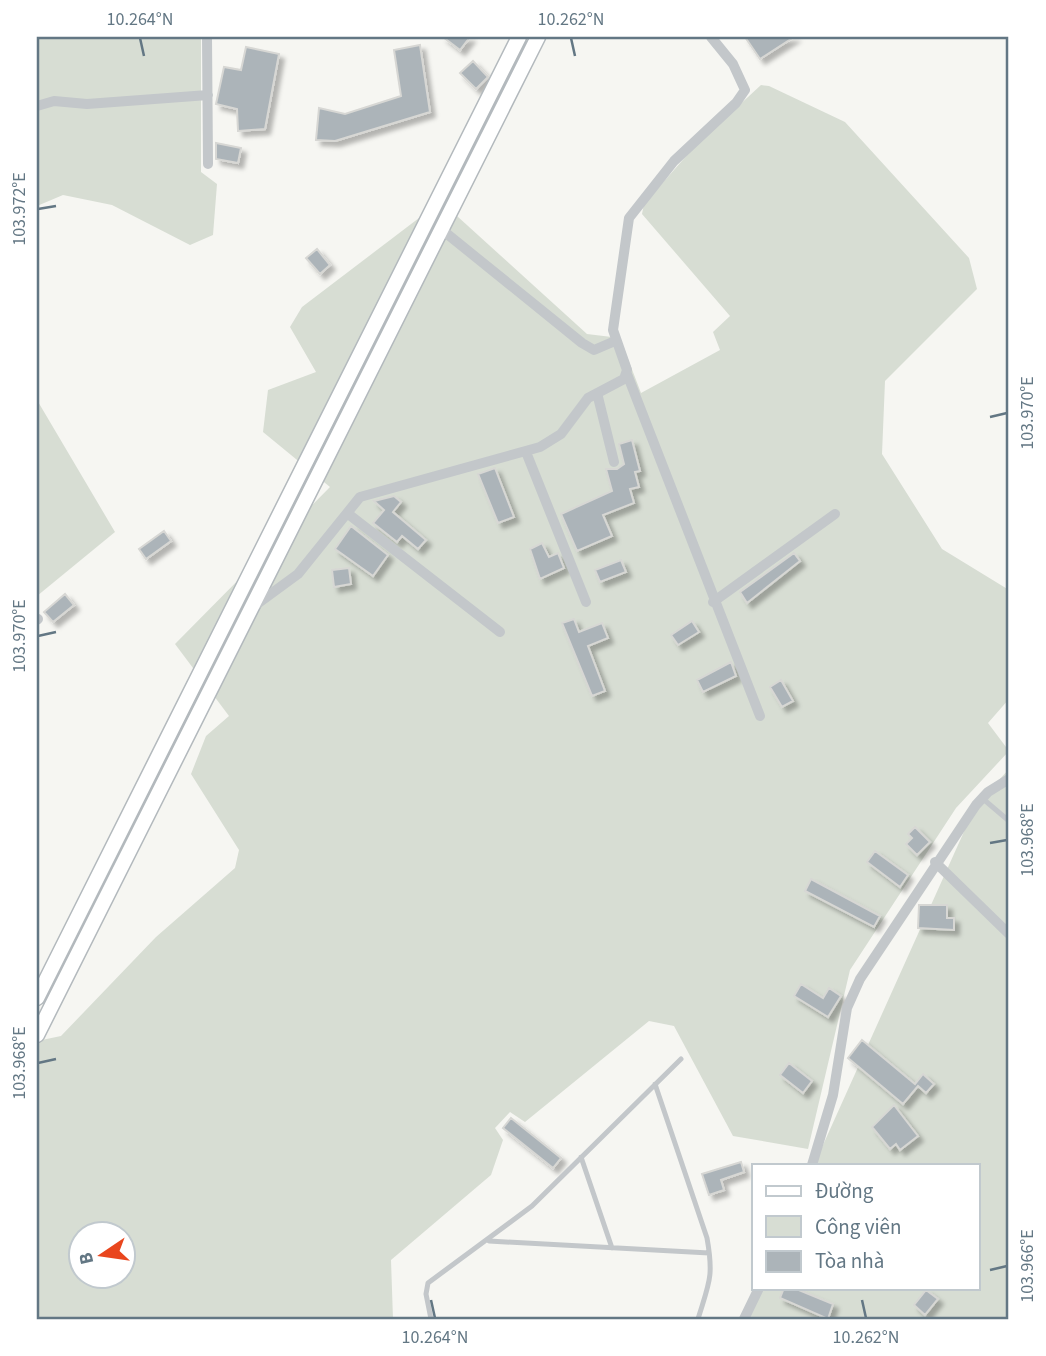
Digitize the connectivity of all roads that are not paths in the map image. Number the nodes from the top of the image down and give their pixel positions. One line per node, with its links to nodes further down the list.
1 (207, 37): 5 (street)
2 (519, 37): 26 (main road)
3 (538, 37): 8 (main road)
4 (711, 37): 9 (street)
5 (208, 95): 6 (street); 7 (street)
6 (37, 106)
7 (208, 164)
8 (441, 229): 9 (street); 18 (main road)
9 (615, 341): 10 (street)
10 (627, 374): 11 (street); 17 (street)
11 (597, 393): 12 (street); 13 (street)
12 (526, 452): 14 (street); 16 (street)
13 (614, 462)
14 (347, 513): 18 (street); 19 (street)
15 (835, 514): 17 (street)
16 (586, 602)
17 (713, 602): 20 (street)
18 (251, 609): 27 (main road)
19 (500, 632)
20 (760, 716)
21 (1009, 779): 22 (street)
22 (982, 798): 23 (lane); 24 (street)
23 (1009, 821)
24 (935, 862): 25 (street); 31 (street)
25 (1009, 934)
26 (37, 998)
27 (37, 1035)
28 (681, 1059): 29 (lane)
29 (655, 1084): 30 (lane); 34 (lane)
30 (581, 1157): 32 (lane); 33 (lane)
31 (812, 1164)
32 (489, 1241): 33 (lane); 36 (lane)
33 (612, 1248): 34 (lane)
34 (709, 1254): 37 (lane)
35 (758, 1290): 38 (street)
36 (431, 1319)
37 (698, 1319)
38 (744, 1319)

